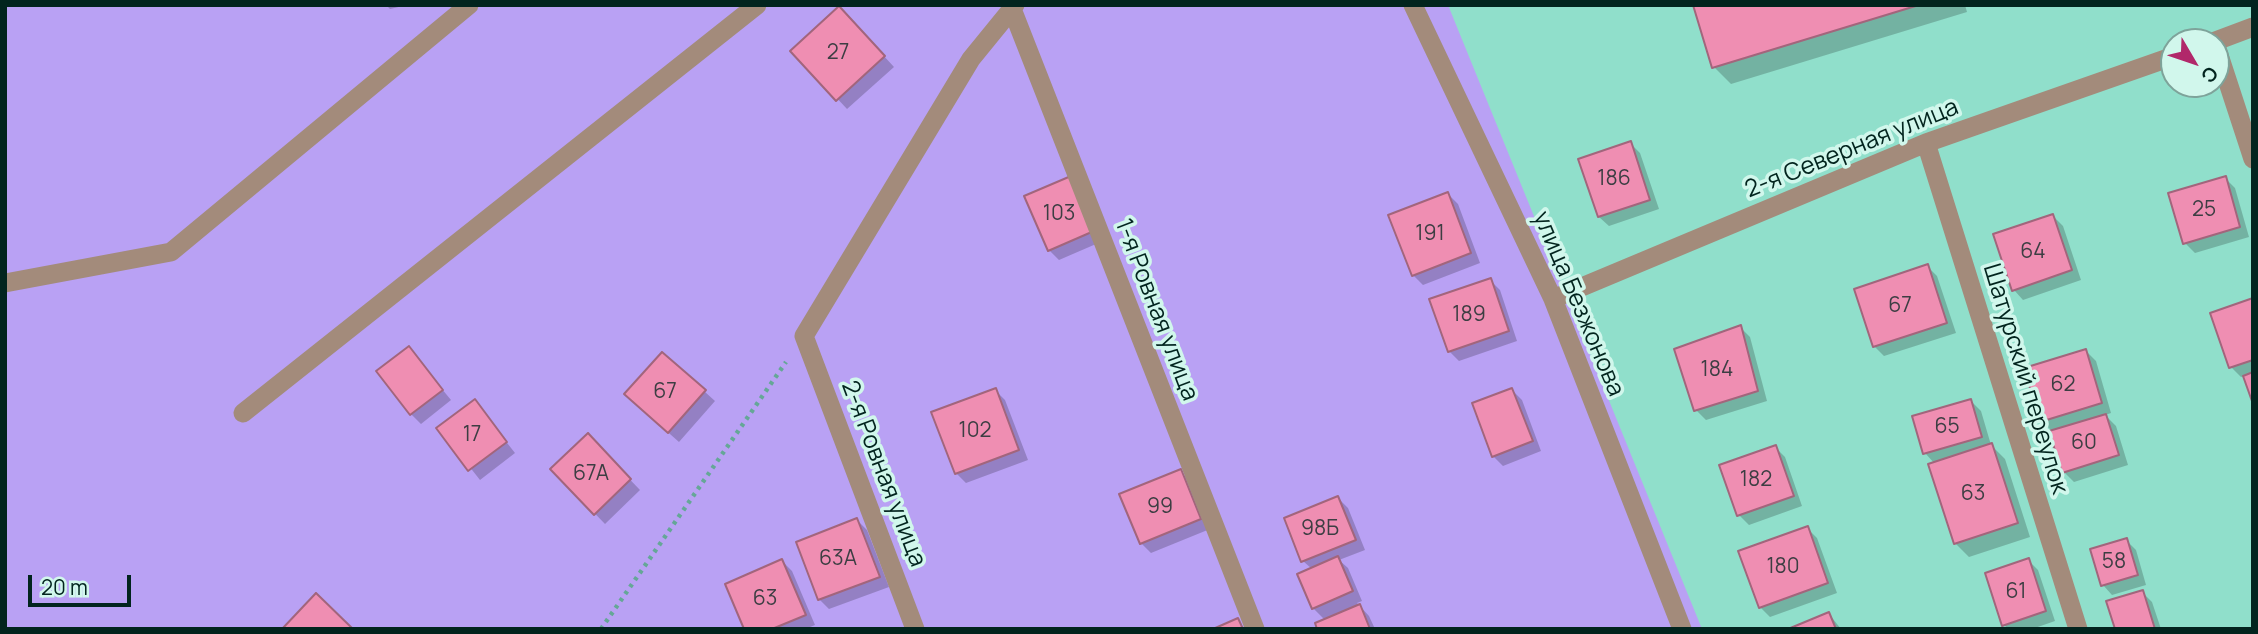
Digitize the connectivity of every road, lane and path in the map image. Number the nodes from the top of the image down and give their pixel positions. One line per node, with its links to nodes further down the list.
1 (469, 5): 11 (street)
2 (757, 5): 14 (street)
3 (1413, 5): 12 (street, улица Безжонова)
4 (1013, 7): 13 (street); 17 (street, 1-я Ровная улица)
5 (2253, 27): 6 (street)
6 (2230, 37)
7 (2160, 61): 9 (street, 2-я Северная улица)
8 (2230, 89): 10 (street)
9 (1926, 143): 12 (street, 2-я Северная улица); 19 (street, Шатурский переулок)
10 (2253, 159)
11 (5, 283)
12 (1553, 299): 18 (street, улица Безжонова)
13 (804, 336): 15 (path); 16 (street, 2-я Ровная улица)
14 (243, 413)
15 (601, 629)
16 (915, 629)
17 (1255, 629)
18 (1682, 629)
19 (2078, 629)

